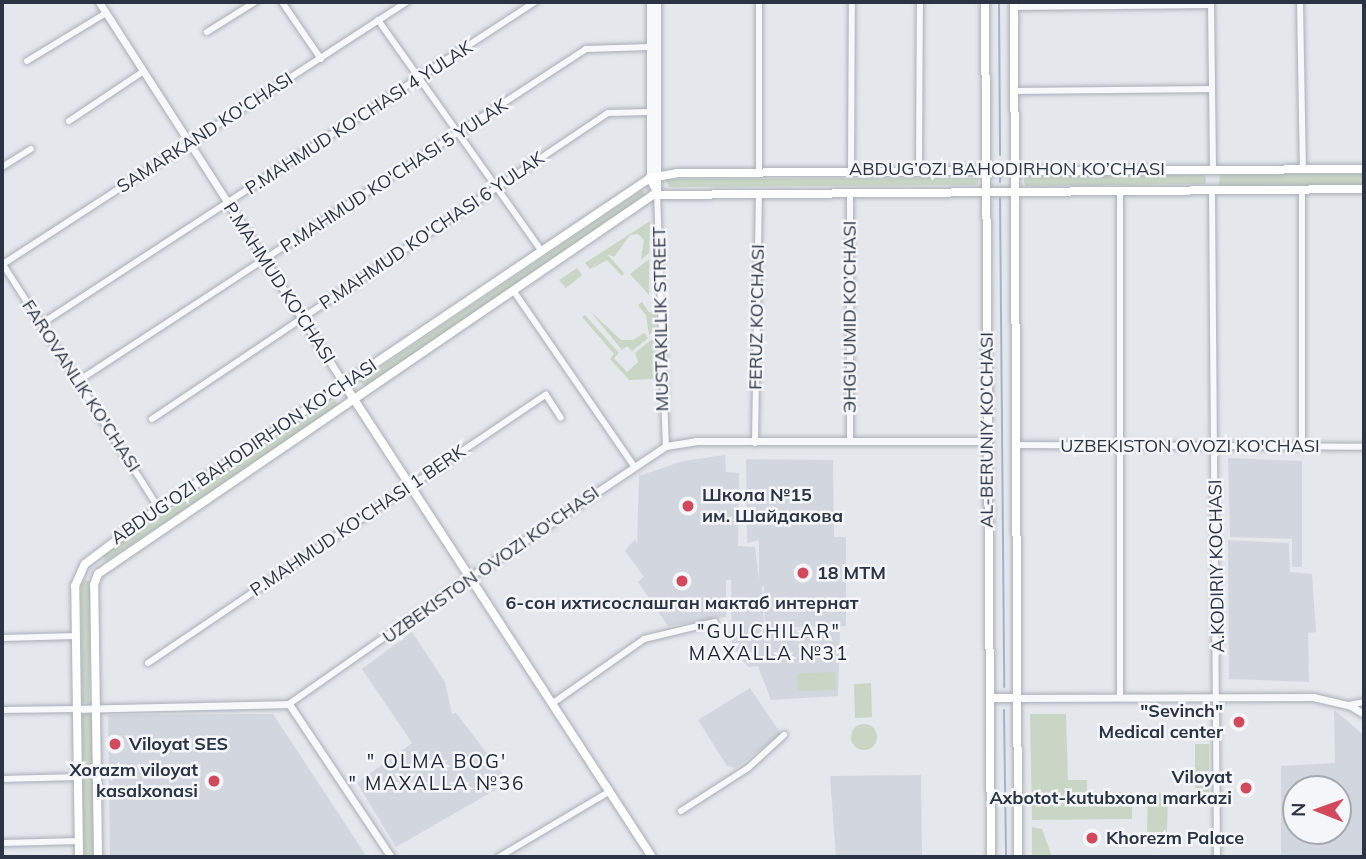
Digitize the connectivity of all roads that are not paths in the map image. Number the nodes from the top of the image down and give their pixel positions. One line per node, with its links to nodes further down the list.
1 (99, 2): 15 (street, P.MAHMUD KO'CHASI)
2 (255, 2): 17 (street)
3 (282, 2): 19 (street)
4 (406, 2): 16 (street, SAMARKAND KO'CHASI)
5 (535, 2): 22 (street, P.MAHMUD KO'CHASI 4 YULAK)
6 (650, 2): 18 (street)
7 (657, 2): 39 (street)
8 (759, 2): 38 (street)
9 (852, 2): 32 (street)
10 (920, 2): 33 (street)
11 (985, 2): 34 (main road, AL-BERUNIY KO’CHASI)
12 (1300, 2): 36 (street)
13 (1211, 3): 14 (street); 23 (street)
14 (1014, 5): 24 (main road, AL-BERUNIY KO’CHASI)
15 (106, 13): 20 (street); 21 (street, P.MAHMUD KO'CHASI)
16 (378, 20): 19 (street, SAMARKAND KO'CHASI); 22 (street)
17 (207, 32)
18 (649, 47): 25 (street); 27 (street, P.MAHMUD KO'CHASI 5 YULAK)
19 (321, 59): 28 (street, SAMARKAND KO'CHASI)
20 (27, 61)
21 (144, 71): 26 (street); 28 (street, P.MAHMUD KO'CHASI)
22 (420, 78): 27 (street); 50 (street, P.MAHMUD KO'CHASI 4 YULAK)
23 (1212, 89): 24 (street); 35 (street)
24 (1015, 91): 31 (main road, AL-BERUNIY KO’CHASI)
25 (650, 112): 39 (street); 40 (street, P.MAHMUD KO'CHASI 6 YULAK)
26 (69, 121)
27 (460, 134): 40 (street); 52 (street, P.MAHMUD KO'CHASI 5 YULAK)
28 (189, 142): 50 (street, P.MAHMUD KO'CHASI); 53 (street, SAMARKAND KO'CHASI)
29 (31, 149): 30 (street)
30 (2, 167)
31 (1016, 168): 34 (main road, ABDUG’OZI BAHODIRHON KO’CHASI); 35 (main road, ABDUG’OZI BAHODIRHON KO’CHASI); 46 (main road, AL-BERUNIY KO’CHASI)
32 (851, 169): 33 (main road, ABDUG’OZI BAHODIRHON KO’CHASI); 38 (main road, ABDUG’OZI BAHODIRHON KO’CHASI)
33 (919, 169): 34 (main road, ABDUG’OZI BAHODIRHON KO’CHASI)
34 (986, 169): 45 (main road, AL-BERUNIY KO’CHASI)
35 (1213, 169): 36 (main road, ABDUG’OZI BAHODIRHON KO’CHASI)
36 (1303, 169): 37 (main road, ABDUG’OZI BAHODIRHON KO’CHASI)
37 (1364, 169)
38 (759, 172): 39 (main road, ABDUG’OZI BAHODIRHON KO’CHASI)
39 (653, 177): 47 (main road); 51 (main road, ABDUG’OZI BAHODIRHON KO’CHASI)
40 (497, 187): 51 (street); 55 (street, P.MAHMUD KO'CHASI 6 YULAK)
41 (1364, 189): 44 (main road, ABDUG’OZI BAHODIRHON KO’CHASI)
42 (1120, 190): 43 (main road, ABDUG’OZI BAHODIRHON KO’CHASI); 46 (main road, ABDUG’OZI BAHODIRHON KO’CHASI); 67 (street)
43 (1212, 190): 44 (main road, ABDUG’OZI BAHODIRHON KO’CHASI); 69 (street, A.KODIRIY KOCHASI)
44 (1302, 190): 68 (street)
45 (986, 191): 46 (main road, ABDUG’OZI BAHODIRHON KO’CHASI); 49 (main road, ABDUG’OZI BAHODIRHON KO’CHASI); 62 (main road, AL-BERUNIY KO’CHASI)
46 (1016, 191): 65 (main road, AL-BERUNIY KO’CHASI)
47 (657, 192): 48 (main road, ABDUG’OZI BAHODIRHON KO’CHASI); 54 (main road, ABDUG’OZI BAHODIRHON KO’CHASI); 66 (street, MUSTAKILLIK STREET)
48 (759, 192): 49 (main road, ABDUG’OZI BAHODIRHON KO’CHASI); 64 (street, FERUZ KO'CHASI)
49 (850, 192): 63 (street, ЭHGU UMID KO’CHASI)
50 (228, 205): 52 (street, P.MAHMUD KO'CHASI); 56 (street, P.MAHMUD KO'CHASI 4 YULAK)
51 (540, 249): 58 (main road, ABDUG’OZI BAHODIRHON KO’CHASI)
52 (265, 260): 55 (street, P.MAHMUD KO'CHASI); 57 (street, P.MAHMUD KO'CHASI 5 YULAK)
53 (2, 263): 56 (street, FAROVANLIK KO'CHASI)
54 (515, 293): 59 (main road, ABDUG’OZI BAHODIRHON KO’CHASI); 71 (street)
55 (301, 319): 58 (street, P.MAHMUD KO'CHASI); 61 (street, P.MAHMUD KO'CHASI 6 YULAK)
56 (41, 324): 57 (street, FAROVANLIK KO'CHASI)
57 (78, 381): 73 (street, FAROVANLIK KO'CHASI)
58 (344, 384): 59 (main road, P.MAHMUD KO'CHASI); 73 (main road, ABDUG’OZI BAHODIRHON KO’CHASI)
59 (356, 401): 72 (main road, P.MAHMUD KO'CHASI); 76 (main road, ABDUG’OZI BAHODIRHON KO’CHASI)
60 (561, 418): 72 (street, P.MAHMUD KO'CHASI 1 BERK)
61 (152, 419)
62 (987, 441): 63 (street, UZBEKISTON OVOZI KO'CHASI); 83 (main road, AL-BERUNIY KO’CHASI)
63 (850, 442): 64 (street, UZBEKISTON OVOZI KO'CHASI)
64 (755, 443): 66 (street, UZBEKISTON OVOZI KO'CHASI)
65 (1016, 445): 67 (street, UZBEKISTON OVOZI KO'CHASI); 84 (main road, AL-BERUNIY KO’CHASI)
66 (666, 446): 71 (street, UZBEKISTON OVOZI KO'CHASI)
67 (1120, 446): 69 (street, UZBEKISTON OVOZI KO'CHASI); 85 (street)
68 (1302, 446): 69 (street, UZBEKISTON OVOZI KO'CHASI); 70 (street, UZBEKISTON OVOZI KO'CHASI)
69 (1215, 447): 82 (street, A.KODIRIY KOCHASI)
70 (1364, 447)
71 (634, 466): 75 (street, UZBEKISTON OVOZI KO'CHASI)
72 (411, 486): 77 (main road, P.MAHMUD KO'CHASI); 81 (street, P.MAHMUD KO'CHASI 1 BERK)
73 (160, 510): 74 (main road, ABDUG’OZI BAHODIRHON KO’CHASI)
74 (85, 564): 76 (street); 79 (main road)
75 (479, 571): 77 (street, UZBEKISTON OVOZI KO'CHASI)
76 (98, 574): 91 (main road)
77 (471, 577): 87 (main road, P.MAHMUD KO'CHASI); 88 (street, UZBEKISTON OVOZI KO'CHASI)
78 (715, 622): 87 (street)
79 (75, 636): 80 (street); 90 (main road)
80 (2, 638)
81 (148, 663)
82 (1218, 697): 85 (street); 89 (street); 108 (street, A.KODIRIY KOCHASI)
83 (990, 698): 84 (main road); 106 (main road, AL-BERUNIY KO’CHASI)
84 (1017, 698): 85 (street); 107 (main road, AL-BERUNIY KO’CHASI)
85 (1120, 698)
86 (1364, 702): 89 (street)
87 (553, 703): 97 (main road, P.MAHMUD KO'CHASI)
88 (289, 704): 91 (street); 103 (street)
89 (1349, 705): 93 (street)
90 (76, 709): 91 (street); 92 (street); 95 (main road)
91 (95, 709): 102 (main road)
92 (2, 710)
93 (1364, 714)
94 (784, 735): 98 (street)
95 (78, 777): 96 (street); 99 (main road)
96 (2, 779)
97 (610, 791): 104 (street); 105 (main road, P.MAHMUD KO'CHASI)
98 (681, 811)
99 (79, 841): 100 (street); 101 (main road)
100 (2, 843)
101 (79, 857)
102 (98, 857)
103 (391, 857)
104 (499, 857)
105 (652, 857)
106 (991, 857)
107 (1018, 857)
108 (1217, 857)

